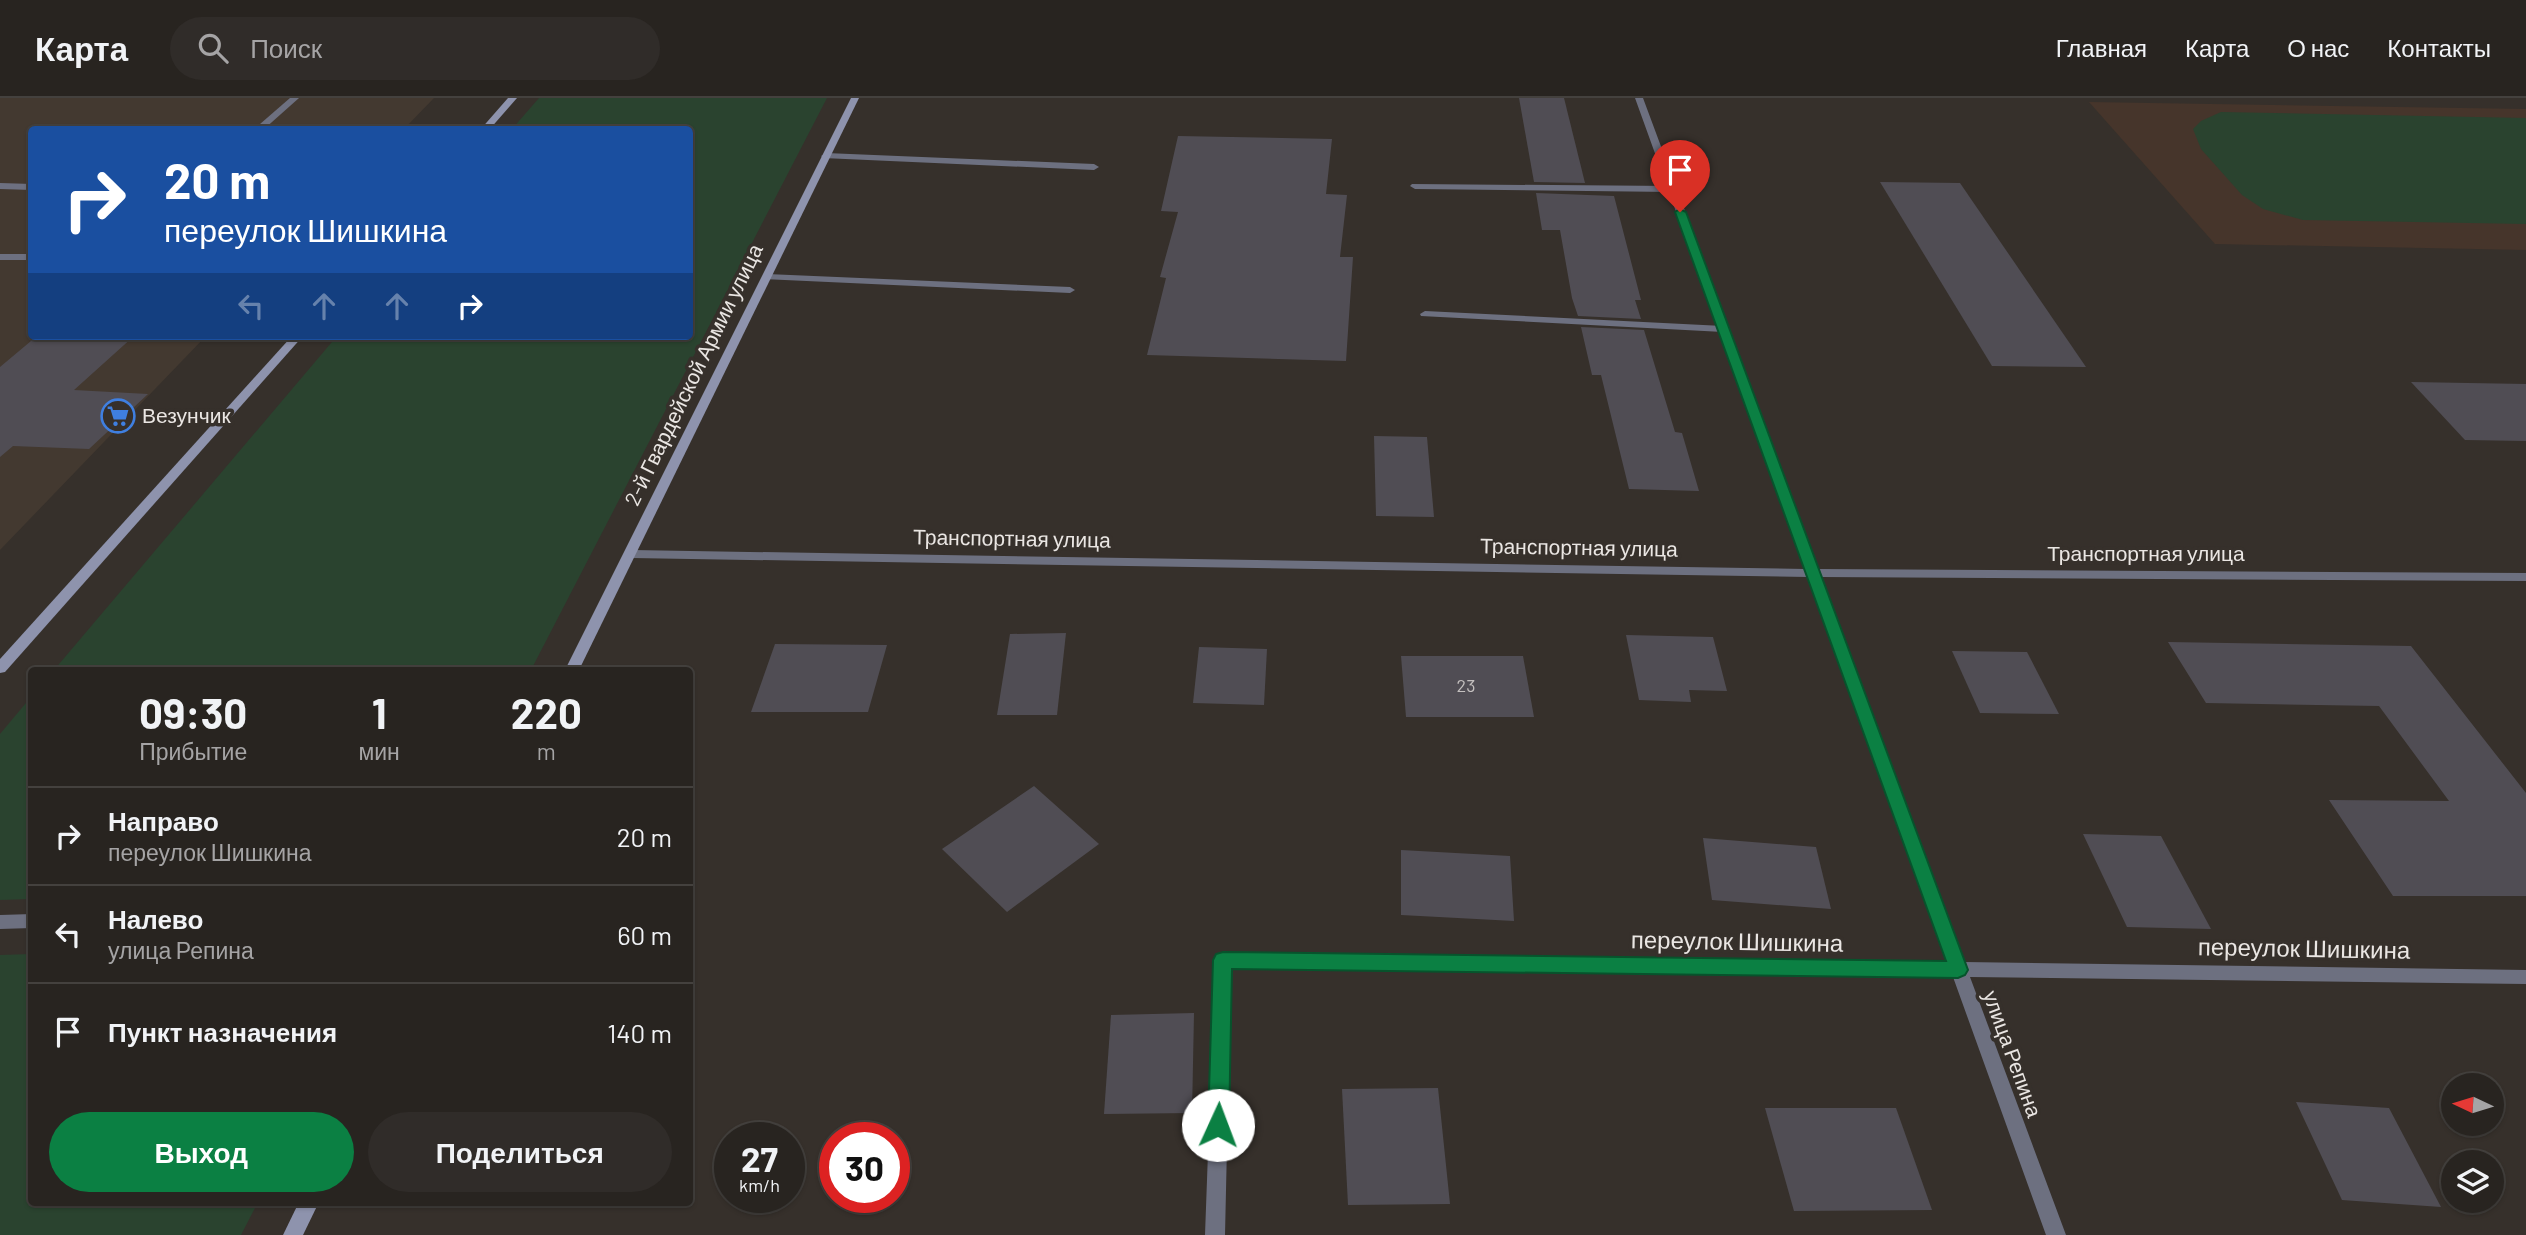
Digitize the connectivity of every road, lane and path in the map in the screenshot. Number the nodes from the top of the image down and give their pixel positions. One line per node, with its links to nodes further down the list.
1 (295, 98): 5 (street)
2 (513, 98): 6 (main road)
3 (855, 98): 7 (main road, 2-й Гвардейской Армии улица)
4 (1639, 98): 12 (street, улица Репина)
5 (262, 126)
6 (488, 126)
7 (826, 156): 8 (street); 15 (main road, 2-й Гвардейской Армии улица)
8 (1094, 167)
9 (0, 186): 11 (street)
10 (1415, 186): 12 (street)
11 (28, 187)
12 (1672, 188): 18 (street, улица Репина)
13 (0, 257): 14 (street)
14 (28, 257)
15 (767, 278): 16 (street); 20 (main road, 2-й Гвардейской Армии улица)
16 (1070, 290)
17 (1425, 314): 18 (street)
18 (1723, 329): 21 (street, улица Репина)
19 (294, 340): 24 (main road)
20 (632, 554): 21 (street, Транспортная улица); 23 (main road, 2-й Гвардейской Армии улица)
21 (1812, 573): 22 (street, Транспортная улица); 27 (street, улица Репина)
22 (2526, 577)
23 (574, 667)
24 (0, 668)
25 (28, 921): 26 (street)
26 (0, 922)
27 (1958, 970): 28 (street, переулок Шишкина); 31 (street, переулок Шишкина); 32 (street, улица Репина)
28 (2526, 977)
29 (307, 1206): 30 (main road)
30 (293, 1235)
31 (1215, 1235)
32 (2056, 1235)

